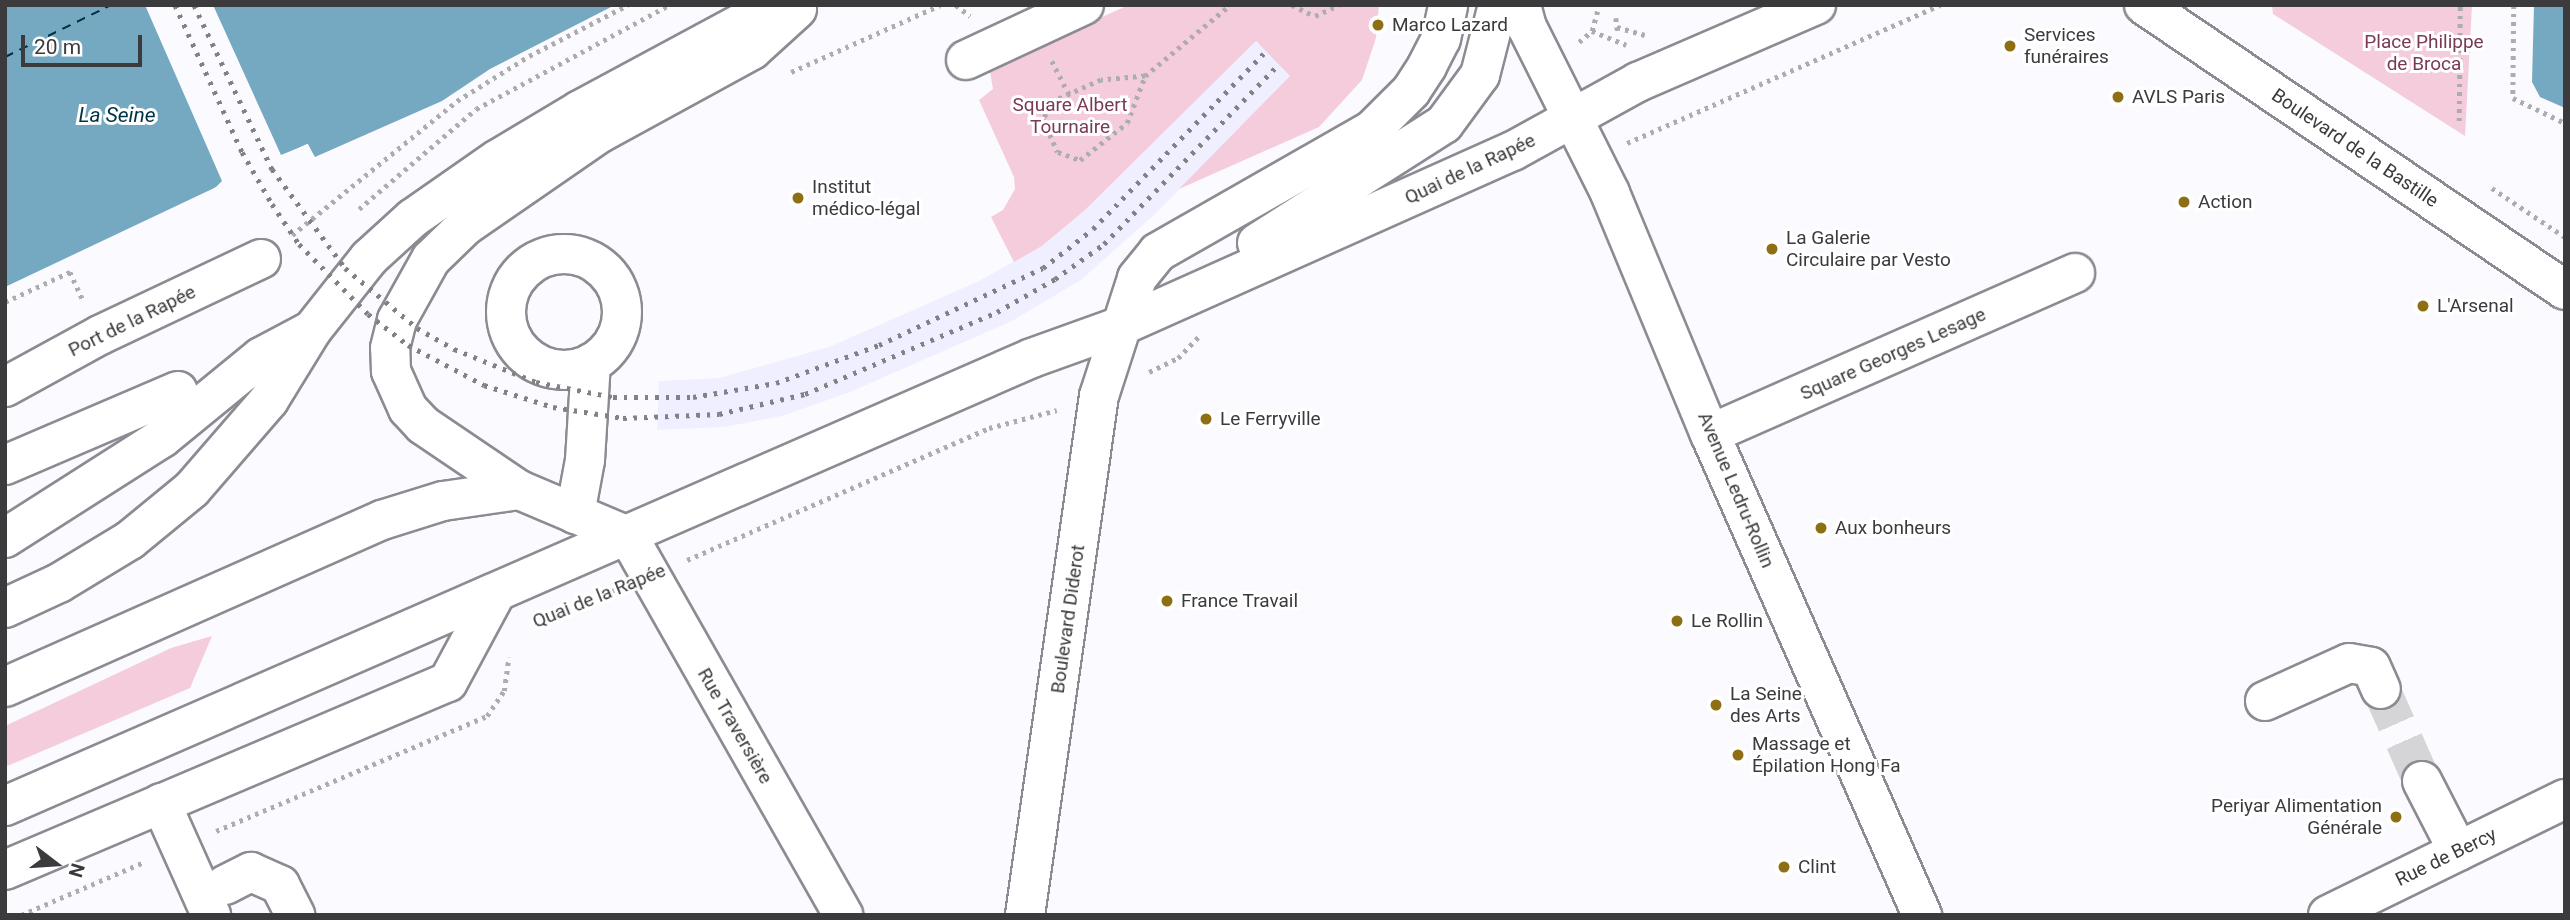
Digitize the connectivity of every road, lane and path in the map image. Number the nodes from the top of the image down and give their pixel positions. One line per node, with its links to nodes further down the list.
1 (628, 5): 29 (path)
2 (775, 5): 34 (main road)
3 (801, 5): 44 (main road)
4 (1084, 5): 23 (main road)
5 (1230, 5): 24 (path)
6 (1292, 5): 7 (path)
7 (1339, 5)
8 (1448, 5): 33 (main road)
9 (1599, 5): 18 (path)
10 (1816, 5): 25 (main road, Quai de la Rapée)
11 (1940, 5): 28 (path)
12 (2144, 5): 31 (main road, Boulevard de la Bastille)
13 (2460, 5): 26 (path)
14 (2514, 5): 27 (path)
15 (1511, 11): 22 (main road, Avenue Ledru-Rollin); 33 (main road, Quai de la Rapée)
16 (1616, 18): 17 (path)
17 (1617, 27): 19 (path); 20 (path)
18 (1592, 31): 21 (path); 22 (path)
19 (1619, 35)
20 (1655, 39)
21 (1633, 50)
22 (1559, 57): 25 (main road, Avenue Ledru-Rollin)
23 (965, 60)
24 (1145, 76): 24 (path)
25 (1573, 118): 33 (main road, Quai de la Rapée); 41 (main road, Avenue Ledru-Rollin)
26 (2459, 121)
27 (2565, 123)
28 (1629, 142)
29 (261, 259): 35 (main road, Port de la Rapée)
30 (2075, 273): 41 (main road, Square Georges Lesage)
31 (2565, 290)
32 (5, 302): 35 (path)
33 (1121, 326): 46 (main road, Quai de la Rapée); 67 (main road, Boulevard Diderot)
34 (312, 330): 42 (main road); 50 (main road)
35 (100, 335): 37 (main road, Port de la Rapée)
36 (591, 363): 45 (main road)
37 (5, 387)
38 (178, 391): 40 (main road)
39 (1041, 416): 48 (path, Quai de la Rapée)
40 (112, 421): 42 (main road); 43 (main road)
41 (1710, 434): 68 (main road, Avenue Ledru-Rollin)
42 (130, 460): 47 (main road)
43 (5, 465)
44 (519, 490): 45 (main road); 53 (main road)
45 (575, 514): 46 (main road)
46 (628, 536): 48 (main road, Rue Traversière); 49 (main road, Quai de la Rapée)
47 (5, 538)
48 (651, 575): 51 (path, Quai de la Rapée); 66 (main road, Rue Traversière)
49 (496, 593): 58 (main road); 59 (main road, Quai de la Rapée)
50 (5, 608)
51 (544, 617)
52 (512, 644): 60 (path, Quai de la Rapée)
53 (5, 687)
54 (2382, 689): 55 (main road)
55 (2265, 701)
56 (2423, 781): 61 (main road)
57 (2565, 799): 61 (main road, Rue de Bercy)
58 (162, 803): 60 (main road); 62 (main road)
59 (5, 806)
60 (179, 847): 63 (main road); 64 (path, Quai de la Rapée)
61 (2458, 852): 69 (main road, Rue de Bercy)
62 (5, 870)
63 (218, 900): 65 (main road)
64 (21, 915)
65 (295, 915)
66 (843, 915)
67 (1026, 915)
68 (1922, 915)
69 (2328, 915)

